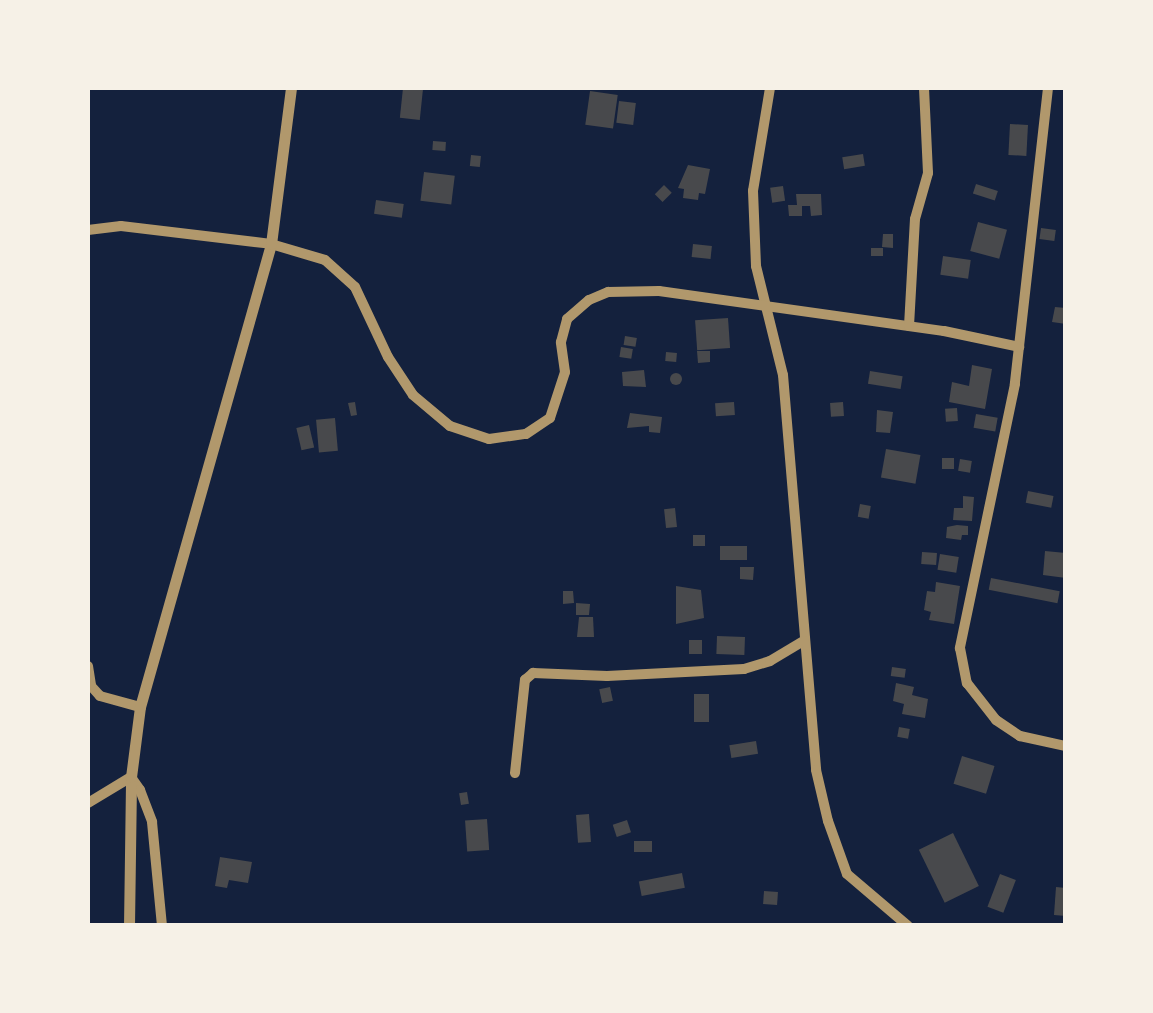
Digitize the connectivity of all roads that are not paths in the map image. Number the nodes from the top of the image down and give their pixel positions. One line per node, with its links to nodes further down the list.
1 (291, 88): 6 (street)
2 (770, 88): 7 (street)
3 (924, 88): 8 (street)
4 (1048, 88): 9 (street)
5 (88, 230): 6 (street)
6 (271, 244): 7 (street); 12 (street)
7 (765, 305): 8 (street); 10 (street)
8 (910, 326): 9 (street)
9 (1019, 348): 13 (street)
10 (803, 640): 14 (street); 19 (street)
11 (88, 666): 12 (street)
12 (140, 708): 15 (street)
13 (1066, 746)
14 (515, 773)
15 (131, 777): 16 (street); 17 (street); 18 (street)
16 (88, 803)
17 (128, 926)
18 (162, 926)
19 (908, 926)

